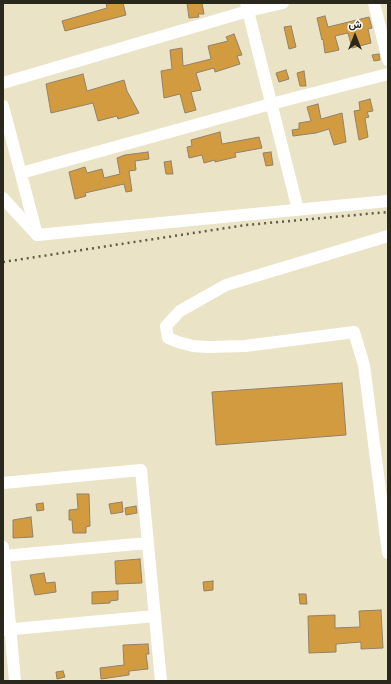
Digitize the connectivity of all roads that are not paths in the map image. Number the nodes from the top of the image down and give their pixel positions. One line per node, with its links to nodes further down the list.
1 (283, 3): 3 (street)
2 (374, 3): 4 (street)
3 (247, 7): 7 (street); 8 (street)
4 (386, 42): 5 (street)
5 (388, 60)
6 (388, 74): 8 (street)
7 (3, 83)
8 (271, 104): 10 (street); 13 (street)
9 (3, 106): 10 (street)
10 (21, 174): 14 (street)
11 (3, 198): 14 (street)
12 (388, 201): 13 (street)
13 (298, 210): 14 (street)
14 (37, 235)
15 (388, 236): 19 (street)
16 (3, 483): 17 (street)
17 (148, 543): 18 (street); 20 (street)
18 (3, 553): 21 (street)
19 (388, 553)
20 (155, 616): 21 (street); 23 (street)
21 (7, 630): 22 (street)
22 (15, 681)
23 (160, 681)

